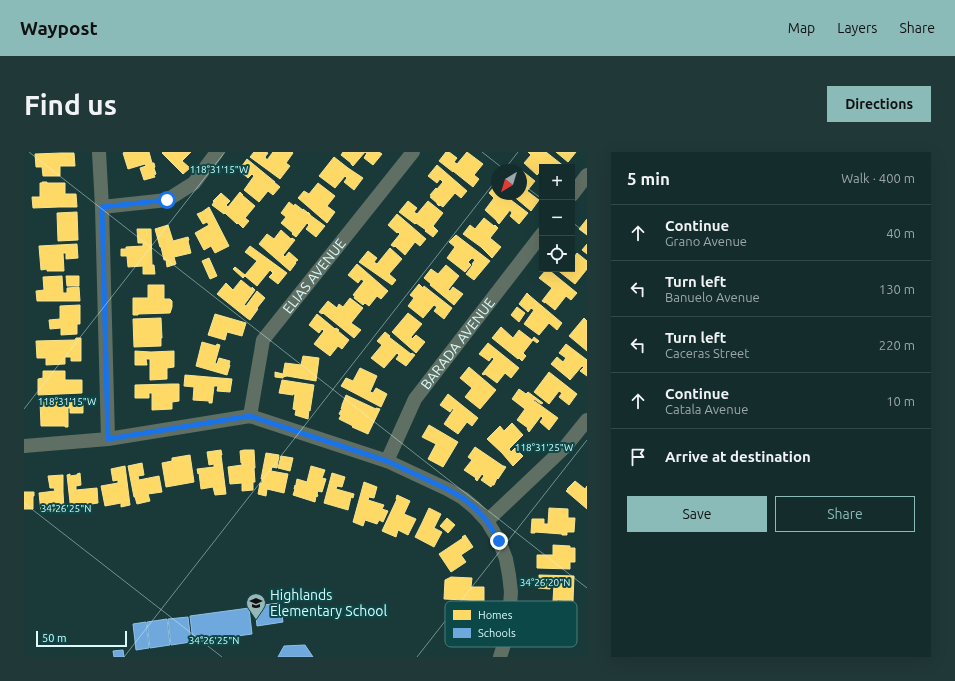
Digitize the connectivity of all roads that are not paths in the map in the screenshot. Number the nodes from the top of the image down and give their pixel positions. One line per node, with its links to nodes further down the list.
1 (100, 152): 6 (street)
2 (217, 152): 6 (street)
3 (413, 152): 8 (street, ELIAS AVENUE)
4 (587, 175): 5 (street)
5 (575, 191)
6 (102, 207): 10 (street)
7 (540, 236): 12 (street, BARADA AVENUE)
8 (250, 416): 10 (street); 12 (street)
9 (587, 420): 13 (street)
10 (108, 439): 11 (street)
11 (24, 446)
12 (387, 461): 13 (street)
13 (487, 521): 14 (street)
14 (510, 601)
15 (503, 647): 16 (street)
16 (500, 657)

